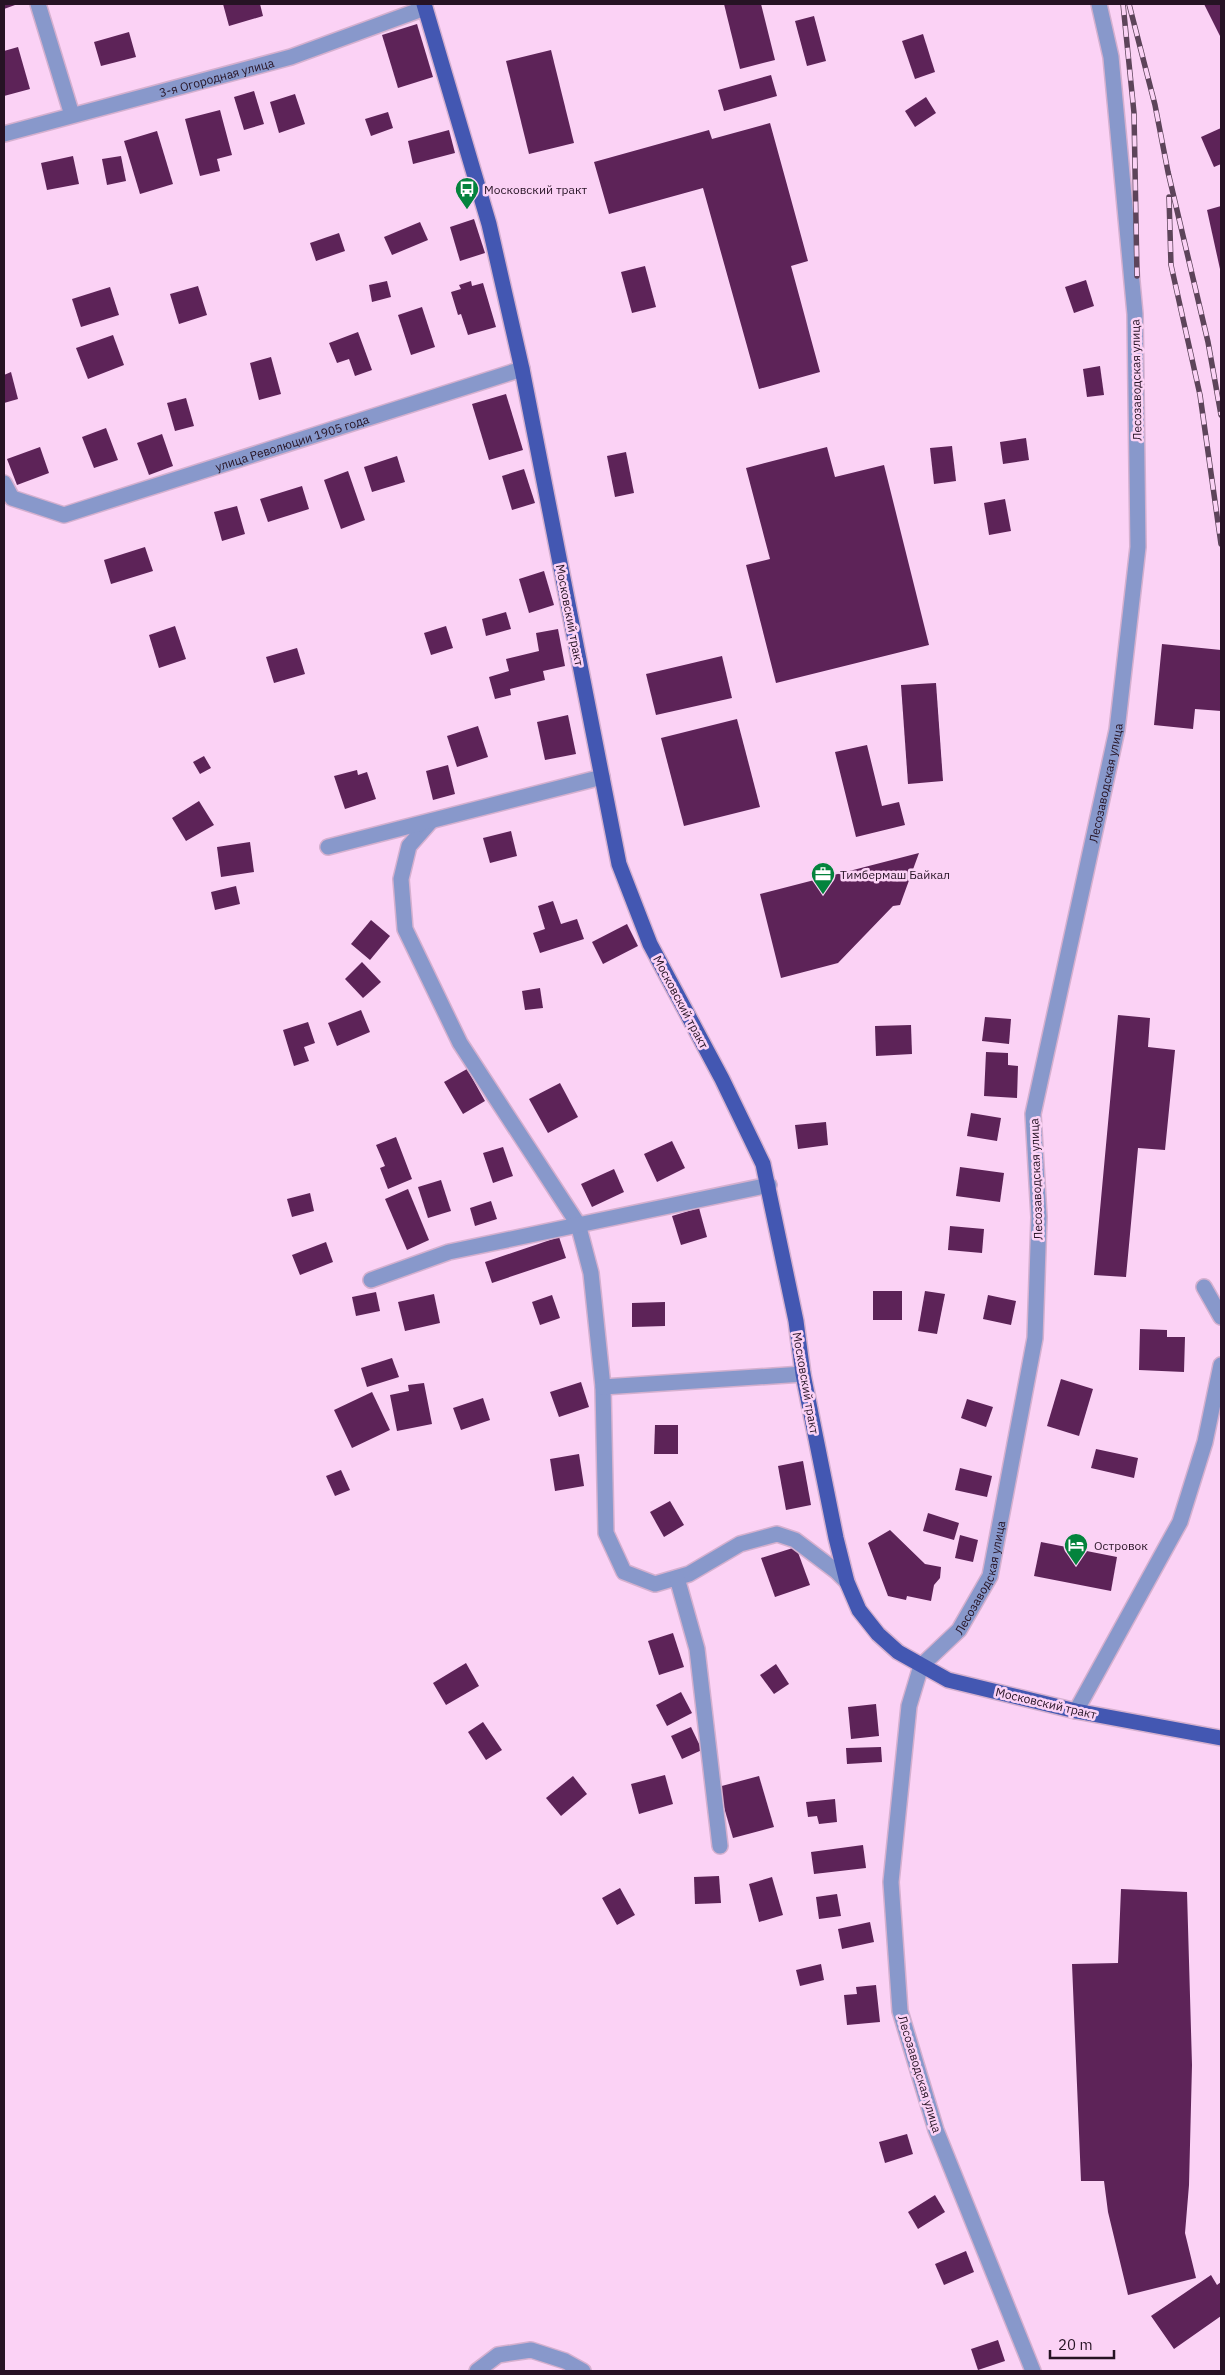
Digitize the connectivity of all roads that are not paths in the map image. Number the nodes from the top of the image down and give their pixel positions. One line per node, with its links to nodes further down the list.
1 (38, 4): 4 (street)
2 (1099, 4): 21 (street, Лесозаводская улица)
3 (425, 6): 4 (street, 3-я Огородная улица); 6 (main road, Московский тракт)
4 (72, 115): 5 (street, 3-я Огородная улица)
5 (4, 134)
6 (522, 369): 7 (street, улица Революции 1905 года); 8 (main road, Московский тракт)
7 (4, 483)
8 (602, 777): 9 (street); 11 (main road, Московский тракт)
9 (431, 821): 10 (street); 12 (street)
10 (328, 847)
11 (769, 1185): 12 (street); 17 (main road, Московский тракт)
12 (578, 1224): 13 (street); 18 (street)
13 (370, 1280)
14 (1204, 1287): 15 (street)
15 (1221, 1317)
16 (1221, 1365): 22 (street)
17 (803, 1374): 18 (street); 20 (main road, Московский тракт)
18 (603, 1387): 19 (street)
19 (677, 1578): 20 (street); 24 (street)
20 (846, 1582): 21 (main road, Московский тракт)
21 (921, 1666): 22 (main road, Московский тракт); 27 (street, Лесозаводская улица)
22 (1076, 1711): 23 (main road, Московский тракт)
23 (1221, 1738)
24 (720, 1846)
25 (477, 2371): 26 (street)
26 (583, 2371)
27 (1033, 2371)

